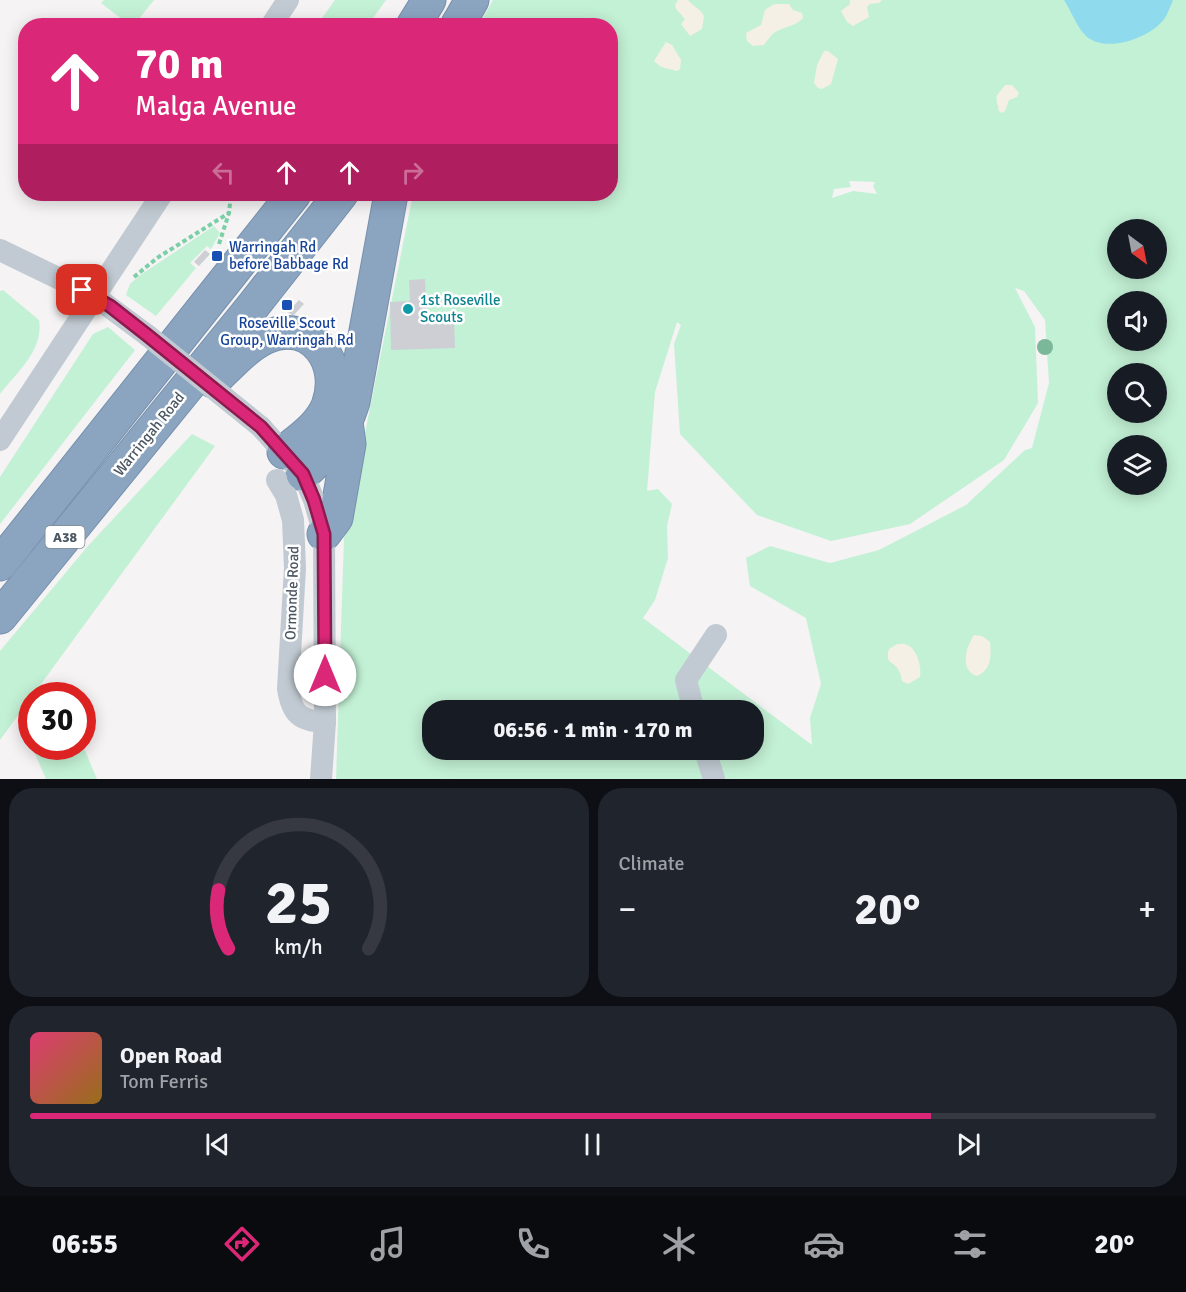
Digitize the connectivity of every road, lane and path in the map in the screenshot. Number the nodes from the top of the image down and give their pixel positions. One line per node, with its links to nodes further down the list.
1 (288, 0): 4 (street)
2 (429, 0): 5 (highway)
3 (472, 0): 6 (highway)
4 (276, 18)
5 (418, 18)
6 (462, 18)
7 (157, 201): 16 (street)
8 (230, 201): 12 (path)
9 (288, 201): 22 (highway, A38)
10 (335, 201): 19 (highway, Warringah Road / A38)
11 (390, 201): 17 (highway)
12 (229, 213): 14 (path); 15 (path)
13 (0, 250): 16 (street)
14 (217, 250)
15 (132, 278)
16 (93, 296): 18 (street); 20 (street, bridge)
17 (346, 422): 20 (highway); 21 (highway)
18 (0, 440)
19 (130, 458): 20 (highway); 23 (highway, Warringah Road / A38)
20 (288, 469): 21 (street, Ormonde Road); 26 (street, Ormonde Road)
21 (324, 534): 26 (street, Ormonde Road)
22 (0, 564)
23 (0, 617)
24 (716, 634): 25 (street)
25 (691, 700)
26 (325, 722): 28 (street, Ormonde Road)
27 (708, 760): 29 (street)
28 (321, 779)
29 (714, 779)

